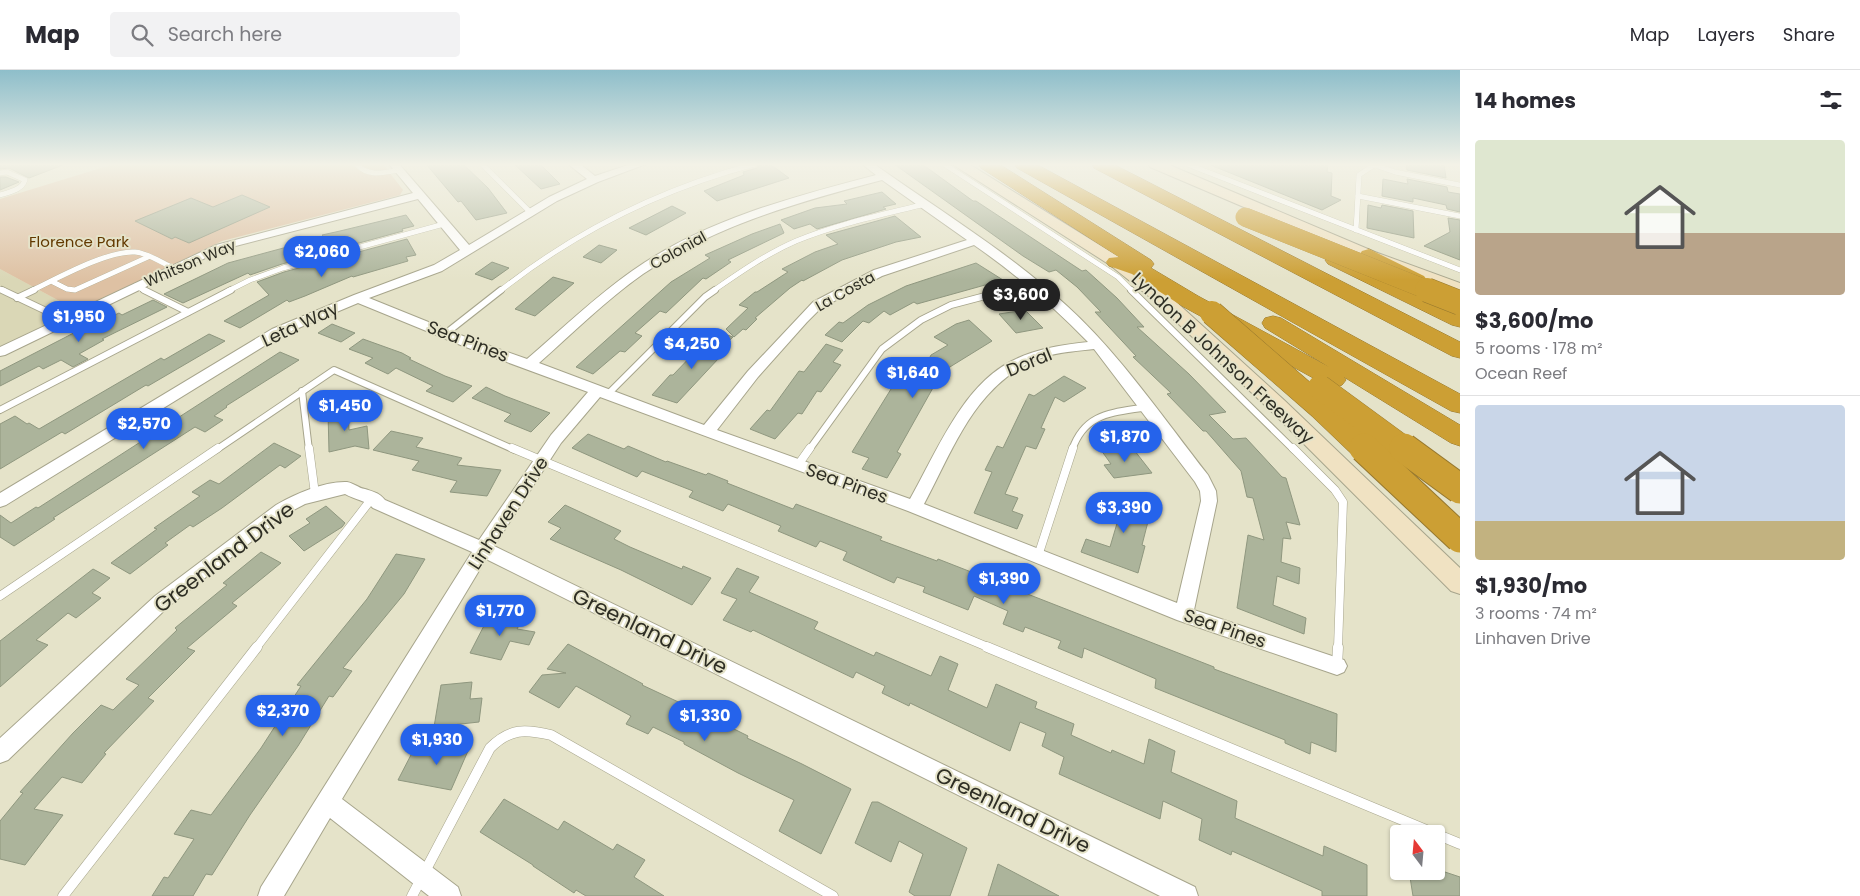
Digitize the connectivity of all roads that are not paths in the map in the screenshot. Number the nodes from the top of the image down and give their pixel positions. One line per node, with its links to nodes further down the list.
1 (390, 203): 29 (street, Whitson Way)
2 (426, 203): 22 (street)
3 (521, 203): 19 (lane)
4 (549, 203): 19 (street, Leta Way)
5 (640, 203): 44 (lane)
6 (791, 203): 49 (street, Colonial)
7 (1003, 203): 71 (lane)
8 (1021, 203): 28 (main road, Lyndon B Johnson Freeway)
9 (1048, 203): 41 (highway)
10 (1083, 203): 56 (highway)
11 (1092, 203): 52 (highway)
12 (1175, 203): 39 (highway)
13 (1213, 203): 21 (highway)
14 (1246, 203): 26 (main road)
15 (1286, 203): 23 (lane)
16 (1358, 203): 23 (lane)
17 (1391, 203): 20 (lane)
18 (925, 204): 24 (street); 51 (lane)
19 (530, 212): 25 (street, Leta Way)
20 (1460, 216)
21 (1245, 217): 38 (highway, bridge); 43 (highway, bridge)
22 (444, 224): 25 (street); 40 (lane)
23 (1356, 230): 30 (lane)
24 (975, 241): 32 (street); 55 (street, La Costa)
25 (466, 250): 37 (street, Leta Way)
26 (1369, 255): 35 (main road); 38 (highway)
27 (148, 257): 29 (lane); 31 (lane); 31 (lane)
28 (1116, 262): 57 (highway); 68 (main road, Lyndon B Johnson Freeway)
29 (174, 268): 33 (street, Whitson Way)
30 (1460, 270)
31 (53, 282): 36 (lane)
32 (1034, 283): 46 (street); 59 (lane)
33 (136, 286): 40 (lane); 42 (street, Whitson Way)
34 (0, 289): 36 (lane)
35 (1460, 289)
36 (17, 298): 42 (lane)
37 (358, 298): 44 (street, Sea Pines); 63 (street, Leta Way)
38 (1460, 303)
39 (1372, 304): 45 (highway); 47 (highway)
40 (188, 312): 54 (lane)
41 (1214, 312): 60 (highway, bridge); 65 (highway, bridge)
42 (65, 320): 48 (street, Whitson Way)
43 (1460, 320)
44 (445, 334): 49 (street, Sea Pines)
45 (1460, 342)
46 (1098, 345): 53 (street); 64 (street, Doral)
47 (1460, 351)
48 (0, 352)
49 (529, 364): 51 (street, Sea Pines)
50 (302, 391): 58 (lane); 61 (lane); 69 (lane)
51 (602, 393): 55 (street, Sea Pines); 58 (street, Linhaven Drive)
52 (1460, 405)
53 (1147, 407): 67 (lane); 70 (street)
54 (0, 410)
55 (707, 432): 59 (street, Sea Pines)
56 (1460, 437)
57 (1460, 452)
58 (541, 461): 66 (street, Linhaven Drive); 74 (lane)
59 (798, 465): 64 (street, Sea Pines)
60 (1460, 489)
61 (316, 494): 62 (street, Greenland Drive); 72 (street, Greenland Drive)
62 (373, 497): 66 (street, Greenland Drive); 78 (lane)
63 (0, 501)
64 (914, 507): 67 (street, Sea Pines)
65 (1460, 538)
66 (483, 549): 73 (street, Linhaven Drive); 83 (street, Greenland Drive)
67 (1038, 556): 70 (street, Sea Pines)
68 (1460, 584)
69 (0, 596)
70 (1184, 614): 71 (street, Sea Pines)
71 (1337, 666)
72 (0, 753)
73 (329, 803): 77 (street); 79 (street, Linhaven Drive)
74 (1414, 825)
75 (1445, 838): 76 (lane)
76 (1460, 844)
77 (422, 875): 80 (lane); 81 (street); 82 (lane)
78 (63, 896)
79 (270, 896)
80 (412, 896)
81 (449, 896)
82 (833, 896)
83 (1186, 896)

